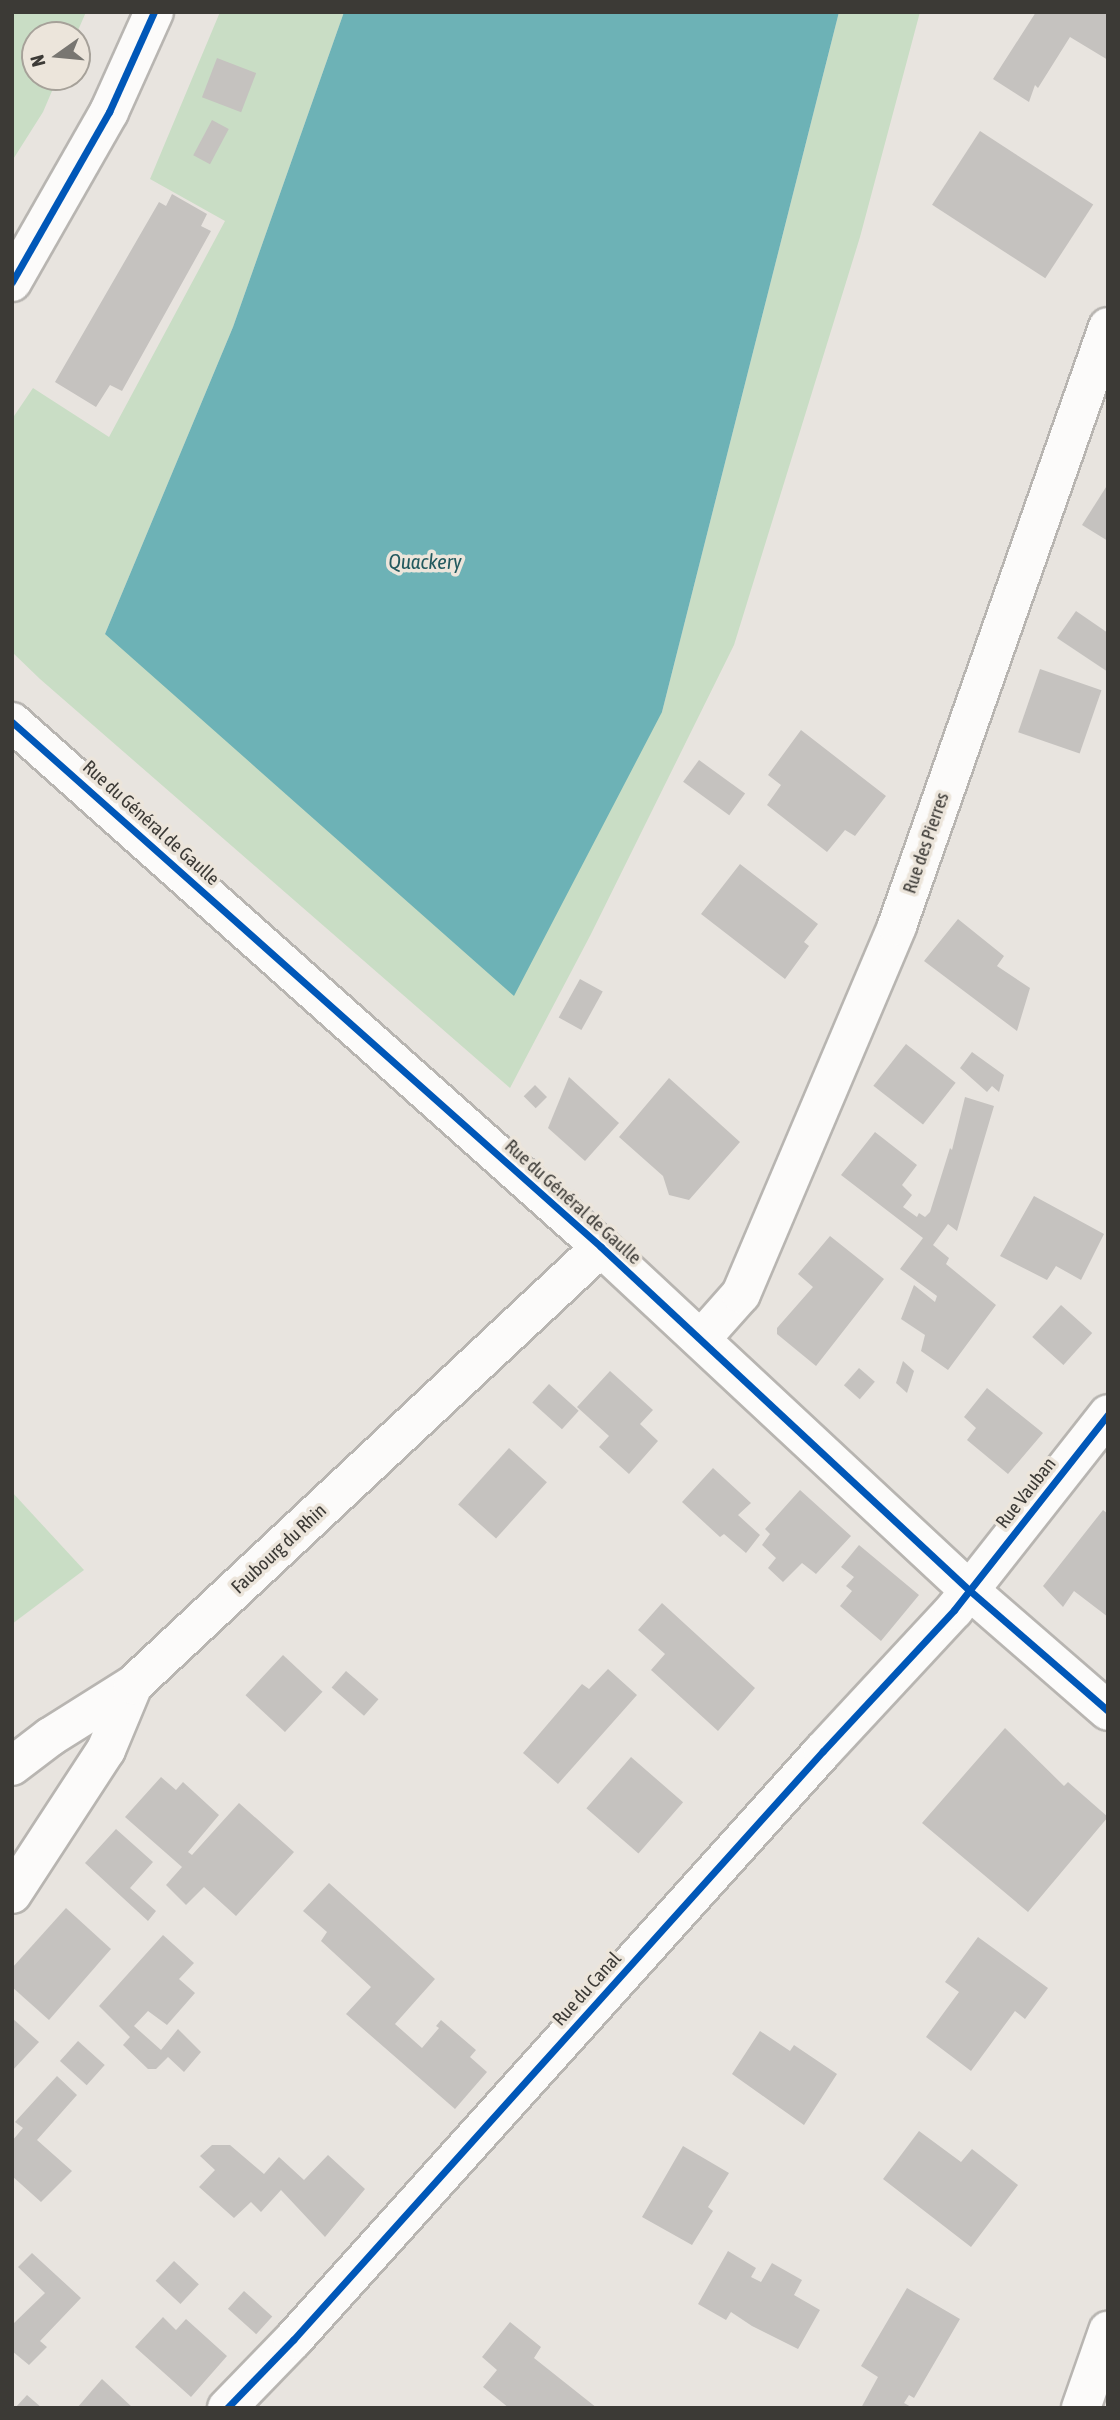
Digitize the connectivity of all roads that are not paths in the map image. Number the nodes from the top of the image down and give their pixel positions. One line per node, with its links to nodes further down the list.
1 (154, 12): 2 (street)
2 (12, 282)
3 (1108, 327): 6 (street, Rue des Pierres)
4 (12, 722): 5 (street, Rue du Général de Gaulle)
5 (601, 1247): 6 (street, Rue du Général de Gaulle); 9 (street, Faubourg du Rhin)
6 (701, 1339): 8 (street, Rue du Général de Gaulle)
7 (1108, 1414): 8 (street, Rue Vauban)
8 (969, 1590): 10 (street, Rue du Général de Gaulle); 14 (street, Rue du Canal)
9 (133, 1685): 11 (street); 12 (street, Faubourg du Rhin)
10 (1108, 1711)
11 (12, 1766)
12 (12, 1894)
13 (1108, 2331): 15 (street)
14 (227, 2408)
15 (1081, 2408)

